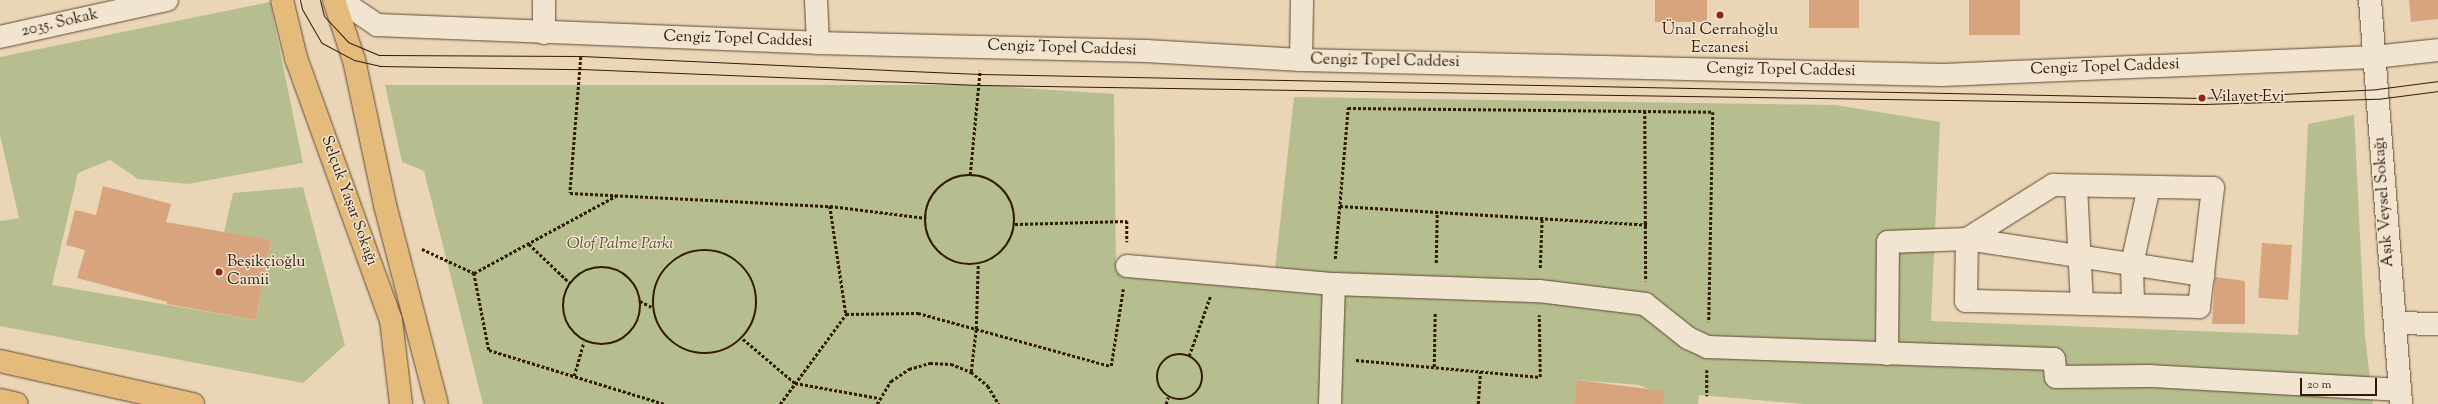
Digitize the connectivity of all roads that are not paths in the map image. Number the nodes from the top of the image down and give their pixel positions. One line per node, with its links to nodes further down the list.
1 (166, 0): 10 (street, 2035. Sokak)
2 (282, 0): 33 (main road, Selçuk Yaşar Sokağı)
3 (334, 0): 34 (main road)
4 (340, 0): 9 (street, Cengiz Topel Caddesi)
5 (544, 0): 9 (street)
6 (816, 0): 11 (street)
7 (1302, 0): 14 (street)
8 (2370, 0): 13 (street, Aşık Veysel Sokağı)
9 (544, 33): 11 (street, Cengiz Topel Caddesi)
10 (0, 37)
11 (818, 43): 14 (street, Cengiz Topel Caddesi)
12 (2438, 50): 13 (street, Cengiz Topel Caddesi)
13 (2374, 57): 14 (street, Cengiz Topel Caddesi); 25 (street, Aşık Veysel Sokağı)
14 (1301, 60)
15 (2076, 186): 16 (street); 17 (street); 18 (street)
16 (2150, 187): 19 (street); 21 (street)
17 (1967, 239): 18 (street); 23 (street); 27 (street)
18 (2081, 256): 19 (street); 23 (street)
19 (2132, 264): 21 (street); 24 (street)
20 (1127, 266): 22 (street)
21 (2203, 275): 24 (street)
22 (1334, 284): 27 (street); 35 (street)
23 (2082, 304): 24 (street)
24 (2133, 305)
25 (2395, 323): 26 (street); 29 (street, Aşık Veysel Sokağı)
26 (2438, 324)
27 (1887, 354): 29 (street)
28 (0, 361): 32 (main road)
29 (2401, 397)
30 (0, 400): 31 (main road)
31 (17, 404)
32 (193, 404)
33 (401, 404)
34 (437, 404)
35 (1330, 404)

